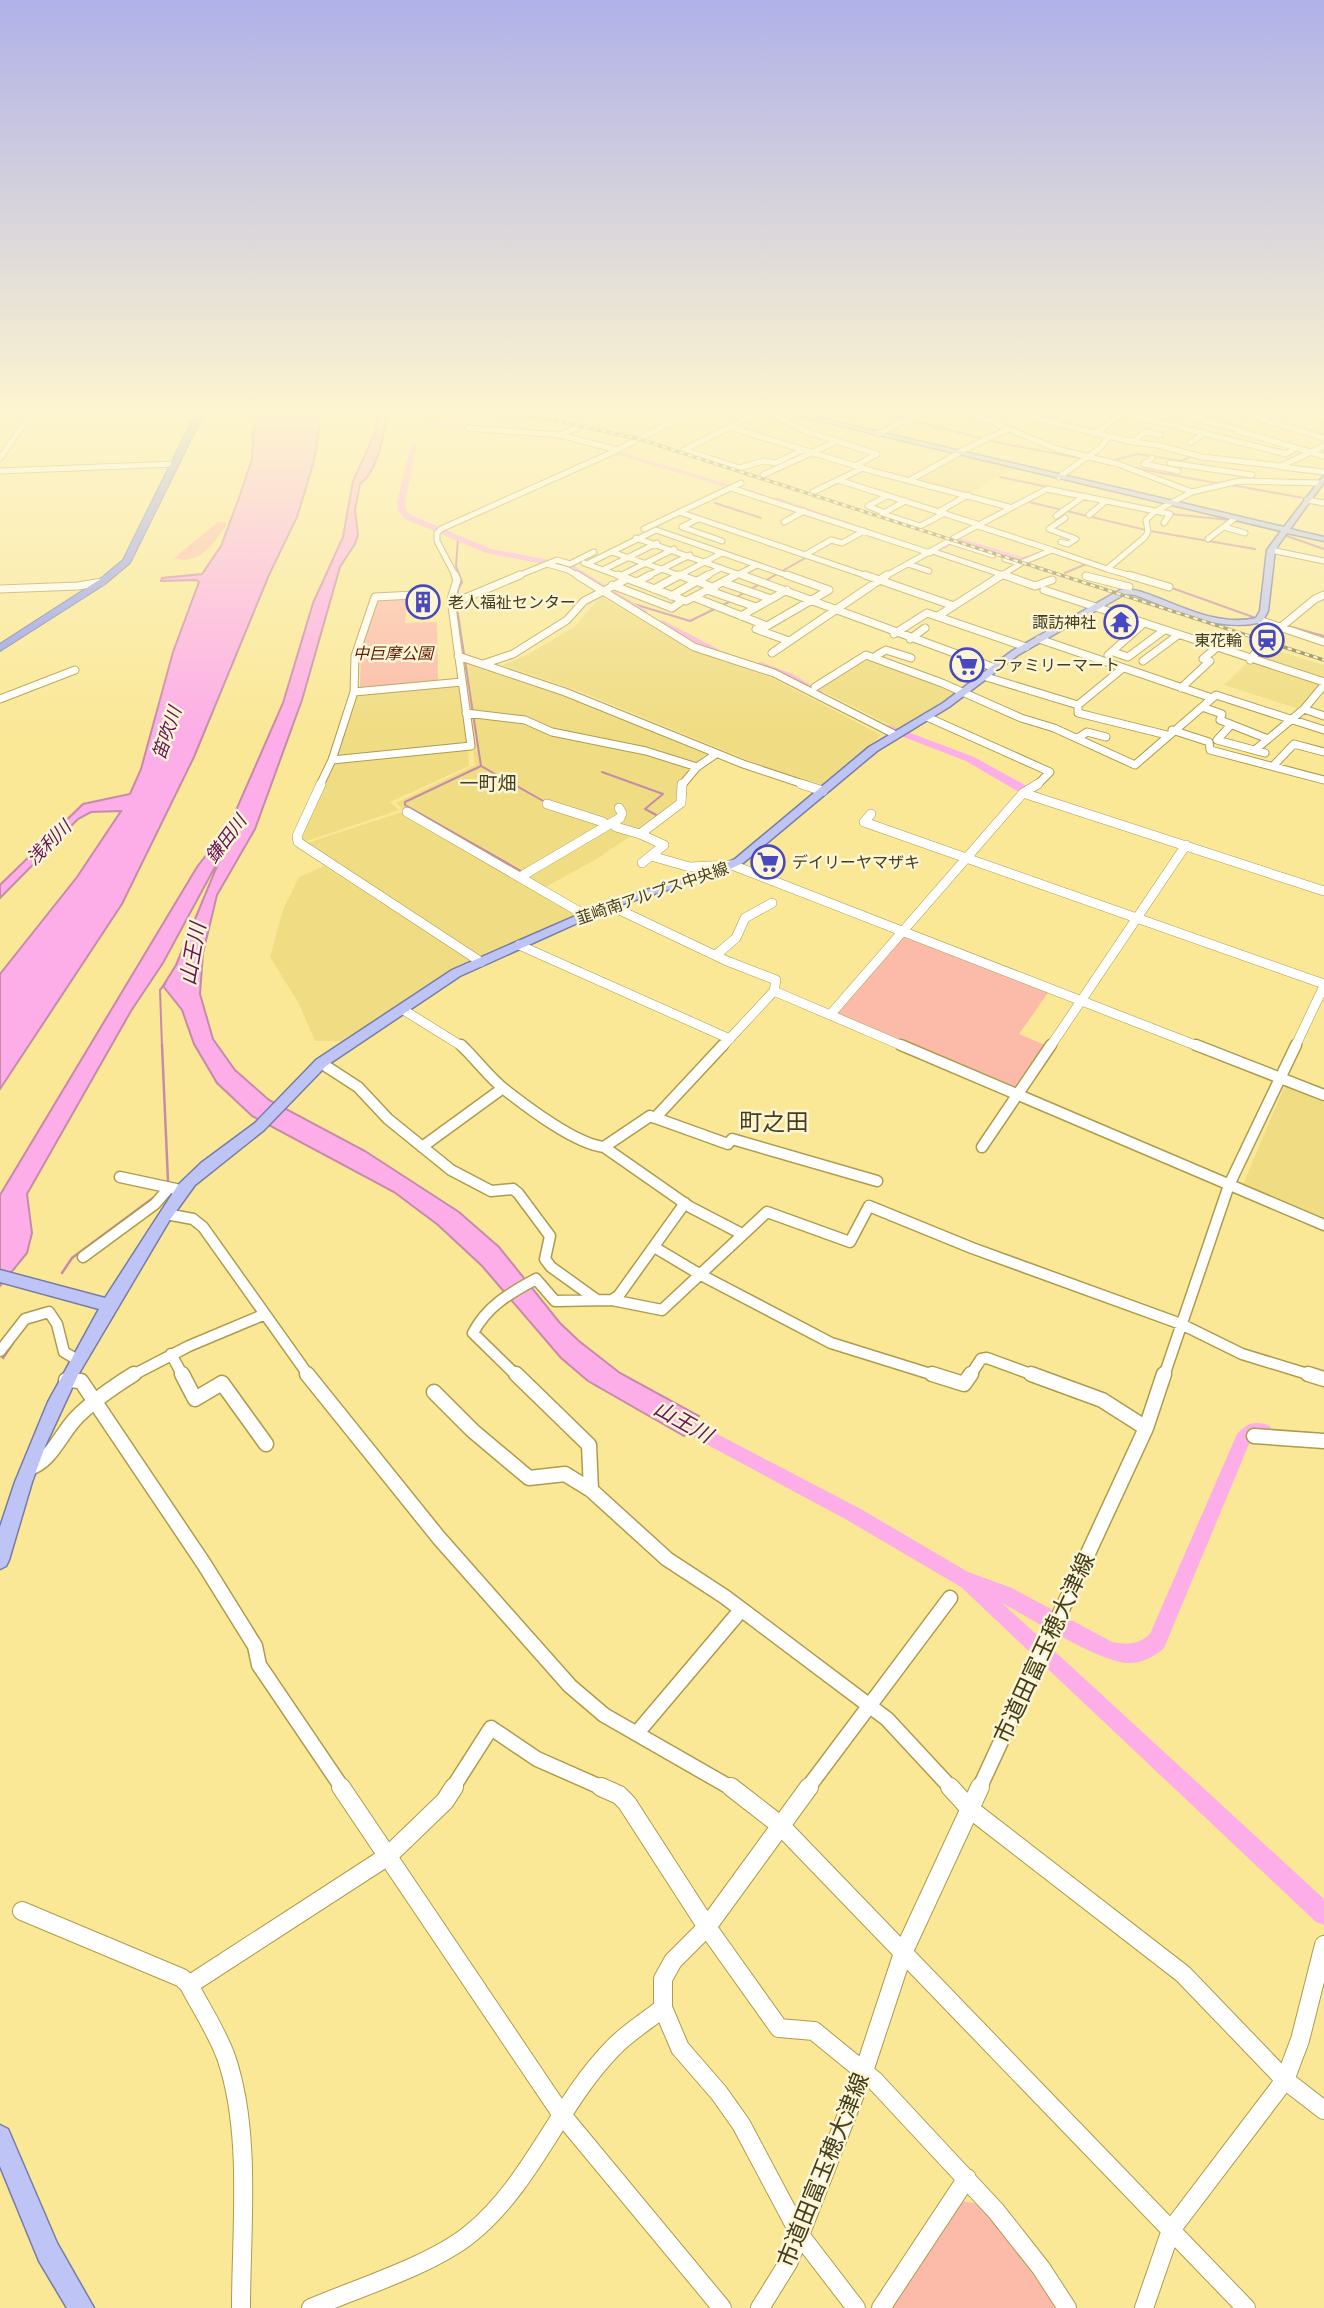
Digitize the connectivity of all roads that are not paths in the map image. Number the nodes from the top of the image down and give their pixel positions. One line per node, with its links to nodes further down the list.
1 (149, 519): 74 (highway)
2 (466, 519): 92 (street)
3 (665, 519): 25 (street)
4 (698, 519): 19 (street); 26 (street)
5 (790, 519): 16 (street)
6 (827, 519): 22 (street)
7 (899, 519): 8 (street)
8 (931, 519)
9 (960, 519): 18 (street)
10 (988, 519): 18 (street)
11 (1064, 519): 33 (street)
12 (1147, 519): 61 (street)
13 (1167, 519): 17 (street)
14 (1234, 519): 20 (street); 21 (main road)
15 (1293, 519): 21 (main road)
16 (784, 522)
17 (1164, 523)
18 (976, 525): 30 (street); 38 (street)
19 (723, 527): 26 (street); 42 (street)
20 (1224, 527): 23 (street); 28 (street)
21 (1285, 530): 29 (main road); 37 (main road)
22 (864, 531): 40 (street); 42 (street)
23 (1245, 533)
24 (672, 535): 27 (street); 31 (street); 34 (street)
25 (629, 536): 27 (street); 47 (street)
26 (707, 536): 32 (street)
27 (638, 539): 34 (street); 39 (street)
28 (1209, 539)
29 (1324, 539)
30 (953, 540): 40 (street); 43 (street)
31 (689, 541): 35 (street); 36 (street)
32 (722, 541)
33 (1061, 542)
34 (654, 545): 36 (street); 45 (street)
35 (705, 547): 41 (street); 44 (street)
36 (670, 550): 44 (street); 52 (street)
37 (1271, 550): 48 (street); 100 (main road)
38 (1051, 551): 53 (street); 61 (street)
39 (612, 552): 45 (street); 54 (street)
40 (931, 552): 50 (street); 55 (street)
41 (722, 553): 49 (street); 56 (street)
42 (806, 555): 71 (street)
43 (993, 555)
44 (687, 556): 49 (street); 60 (street)
45 (628, 557): 52 (street); 62 (street)
46 (1005, 559): 53 (street)
47 (578, 560): 51 (street); 54 (street)
48 (1324, 561)
49 (704, 562): 58 (street); 66 (street)
50 (963, 562): 57 (street); 59 (street)
51 (549, 563): 78 (street); 92 (street)
52 (645, 563): 60 (street); 69 (street)
53 (1020, 563): 67 (street)
54 (587, 564): 62 (street)
55 (908, 564): 63 (street); 71 (street)
56 (757, 565): 65 (street); 73 (street)
57 (976, 567): 64 (street); 67 (street)
58 (721, 568): 65 (street); 76 (street)
59 (953, 568)
60 (662, 569): 66 (street); 75 (street)
61 (1107, 569): 70 (street)
62 (603, 570): 69 (street)
63 (929, 571)
64 (968, 571)
65 (739, 575): 77 (street); 85 (street)
66 (679, 576): 76 (street); 81 (street)
67 (1002, 576): 72 (street); 93 (street)
68 (1086, 576): 83 (street)
69 (623, 578): 75 (street); 78 (street)
70 (1139, 578): 79 (street); 83 (street)
71 (879, 580): 93 (street); 97 (street)
72 (1052, 580)
73 (803, 581): 85 (street); 91 (street)
74 (102, 582): 80 (street); 113 (highway)
75 (636, 582): 81 (street)
76 (697, 582): 82 (street); 88 (street)
77 (724, 583): 82 (street); 89 (street)
78 (605, 588): 90 (street); 123 (street); 146 (street)
79 (1167, 588)
80 (0, 589)
81 (654, 589): 88 (street)
82 (712, 589): 90 (street); 94 (street)
83 (1128, 589): 95 (main road, 韮崎南アルプス中央線); 100 (main road)
84 (1044, 590): 95 (street)
85 (785, 591): 89 (street); 91 (street)
86 (414, 595): 132 (street)
87 (1324, 595): 102 (street)
88 (671, 596): 90 (street)
89 (771, 599): 94 (street)
90 (689, 600): 96 (street)
91 (811, 600): 97 (street); 99 (street)
92 (452, 604): 118 (street)
93 (954, 606): 98 (street)
94 (756, 607): 99 (street)
95 (1096, 608): 101 (street); 108 (main road, 韮崎南アルプス中央線)
96 (716, 610): 99 (street); 109 (street)
97 (834, 611): 105 (street); 109 (street)
98 (938, 615): 105 (street); 111 (street)
99 (741, 616)
100 (1259, 620): 102 (street)
101 (1143, 624): 104 (street); 115 (street)
102 (1281, 627): 110 (street)
103 (925, 628): 107 (street)
104 (1163, 631): 106 (street); 115 (street)
105 (894, 634): 107 (street)
106 (1178, 635): 114 (street); 122 (street)
107 (910, 639): 124 (street)
108 (1039, 639): 111 (main road, 韮崎南アルプス中央線); 120 (street)
109 (789, 641): 116 (street)
110 (1324, 642)
111 (1026, 647): 124 (main road, 韮崎南アルプス中央線)
112 (1260, 647): 121 (street)
113 (0, 648)
114 (1216, 648): 121 (street); 131 (street)
115 (1113, 652): 120 (street)
116 (772, 653)
117 (877, 655): 119 (street)
118 (458, 656): 123 (street); 128 (street)
119 (911, 658)
120 (1101, 660): 125 (street)
121 (1250, 660): 129 (street)
122 (1143, 661)
123 (483, 664): 154 (street)
124 (995, 668): 127 (main road, 韮崎南アルプス中央線)
125 (1122, 668): 131 (street); 136 (street)
126 (75, 670): 135 (street)
127 (983, 676): 133 (main road, 韮崎南アルプス中央線); 136 (street)
128 (462, 682): 132 (street); 139 (street)
129 (1324, 683): 138 (street)
130 (815, 687): 133 (street)
131 (1181, 688): 134 (street)
132 (354, 692): 155 (street)
133 (961, 693): 141 (main road, 韮崎南アルプス中央線); 149 (street)
134 (1212, 698): 137 (street); 142 (street)
135 (0, 699)
136 (1078, 705): 145 (street)
137 (1202, 707): 143 (street); 145 (street)
138 (1304, 709): 140 (street); 142 (street)
139 (466, 713): 155 (street); 157 (street)
140 (1324, 716)
141 (927, 717): 146 (main road, 韮崎南アルプス中央線); 160 (street)
142 (1291, 719): 144 (street); 148 (street)
143 (1230, 726): 148 (street); 151 (street)
144 (1324, 730)
145 (1170, 733): 149 (street); 156 (street)
146 (899, 734): 159 (main road, 韮崎南アルプス中央線)
147 (1106, 737): 149 (street)
148 (1269, 737): 150 (street); 151 (street)
149 (1078, 738)
150 (1294, 744): 152 (street); 156 (street)
151 (1255, 750): 153 (street)
152 (1324, 752)
153 (1265, 753)
154 (716, 754): 157 (street); 159 (street)
155 (332, 760): 182 (street)
156 (1274, 765): 158 (street)
157 (697, 767): 167 (street)
158 (1324, 780)
159 (823, 791): 172 (main road, 韮崎南アルプス中央線)
160 (1026, 792): 168 (street); 170 (street)
161 (547, 804): 165 (street)
162 (619, 808): 173 (street)
163 (407, 812): 173 (street)
164 (871, 814): 170 (street)
165 (603, 822)
166 (616, 827): 167 (street)
167 (640, 834): 169 (street)
168 (1186, 845): 174 (street); 178 (street)
169 (650, 856): 171 (street); 172 (street)
170 (967, 858): 178 (street); 179 (street)
171 (642, 863)
172 (732, 865): 176 (main road, 韮崎南アルプス中央線); 179 (street)
173 (520, 877): 177 (street)
174 (1324, 891)
175 (772, 903): 181 (street)
176 (609, 905): 177 (main road, 韮崎南アルプス中央線); 181 (street)
177 (584, 915): 180 (main road, 韮崎南アルプス中央線)
178 (1137, 918): 183 (street); 185 (street)
179 (902, 932): 185 (street); 187 (street)
180 (519, 945): 182 (main road, 韮崎南アルプス中央線); 188 (street)
181 (716, 955): 184 (street)
182 (481, 962): 186 (main road, 韮崎南アルプス中央線)
183 (1324, 985): 190 (street, 市道田富玉穂大津線)
184 (774, 991): 187 (street); 188 (street)
185 (1080, 1002): 190 (street); 192 (street)
186 (402, 1009): 189 (main road, 韮崎南アルプス中央線); 191 (street)
187 (830, 1015): 192 (street)
188 (730, 1039): 194 (street)
189 (321, 1063): 195 (street); 201 (main road, 韮崎南アルプス中央線)
190 (1280, 1078): 193 (street); 200 (street, 市道田富玉穂大津線)
191 (503, 1088): 195 (street); 196 (street)
192 (1018, 1095): 197 (street); 200 (street)
193 (1324, 1095)
194 (655, 1118): 196 (street); 199 (street)
195 (422, 1147): 210 (street)
196 (604, 1147): 202 (street)
197 (982, 1147)
198 (120, 1177): 201 (street)
199 (877, 1181)
200 (1229, 1185): 204 (street); 214 (street, 市道田富玉穂大津線)
201 (176, 1189): 203 (main road, 韮崎南アルプス中央線); 207 (street)
202 (685, 1203): 205 (street); 206 (street)
203 (166, 1214): 212 (main road, 韮崎南アルプス中央線); 213 (street)
204 (1324, 1225)
205 (742, 1234): 208 (street); 214 (street)
206 (654, 1247): 208 (street); 211 (street)
207 (83, 1257)
208 (701, 1275): 211 (street); 222 (street)
209 (0, 1276): 212 (main road)
210 (597, 1300): 211 (street); 227 (street)
211 (611, 1300)
212 (108, 1305): 217 (main road, 韮崎南アルプス中央線)
213 (263, 1315): 216 (street); 232 (street)
214 (1181, 1324): 218 (street); 222 (street, 市道田富玉穂大津線)
215 (0, 1351): 217 (street)
216 (171, 1354): 221 (street); 225 (street)
217 (76, 1359): 219 (main road, 韮崎南アルプス中央線)
218 (1324, 1379)
219 (66, 1380): 221 (street); 226 (main road, 韮崎南アルプス中央線)
220 (434, 1392): 227 (street)
221 (94, 1402): 226 (street); 235 (street)
222 (1146, 1429): 233 (street, 市道田富玉穂大津線)
223 (1254, 1436): 224 (street)
224 (1324, 1441)
225 (266, 1444)
226 (29, 1468): 228 (main road, 韮崎南アルプス中央線)
227 (591, 1490): 230 (street)
228 (0, 1560)
229 (950, 1598): 231 (street)
230 (741, 1609): 231 (street); 232 (street)
231 (870, 1707): 233 (street); 234 (street)
232 (637, 1733): 234 (street)
233 (970, 1809): 239 (street, 市道田富玉穂大津線); 243 (street)
234 (780, 1825): 237 (street); 239 (street)
235 (388, 1856): 237 (street); 240 (street); 245 (street)
236 (22, 1911): 240 (street)
237 (707, 1927): 241 (street); 242 (street)
238 (1324, 1945): 243 (street)
239 (903, 1953): 242 (street, 市道田富玉穂大津線); 248 (street)
240 (189, 1985): 251 (street)
241 (663, 2008): 245 (street); 249 (street)
242 (864, 2071): 247 (street); 249 (street, 市道田富玉穂大津線)
243 (1285, 2080): 244 (street); 248 (street)
244 (1324, 2110)
245 (562, 2115): 252 (street); 253 (street)
246 (0, 2137): 250 (main road)
247 (967, 2178): 256 (street); 257 (street)
248 (1171, 2230): 258 (street); 259 (street)
249 (800, 2235): 254 (street, 市道田富玉穂大津線); 255 (street)
250 (81, 2308)
251 (241, 2308)
252 (311, 2308)
253 (722, 2308)
254 (760, 2308)
255 (856, 2308)
256 (881, 2308)
257 (1067, 2308)
258 (1144, 2308)
259 (1246, 2308)

